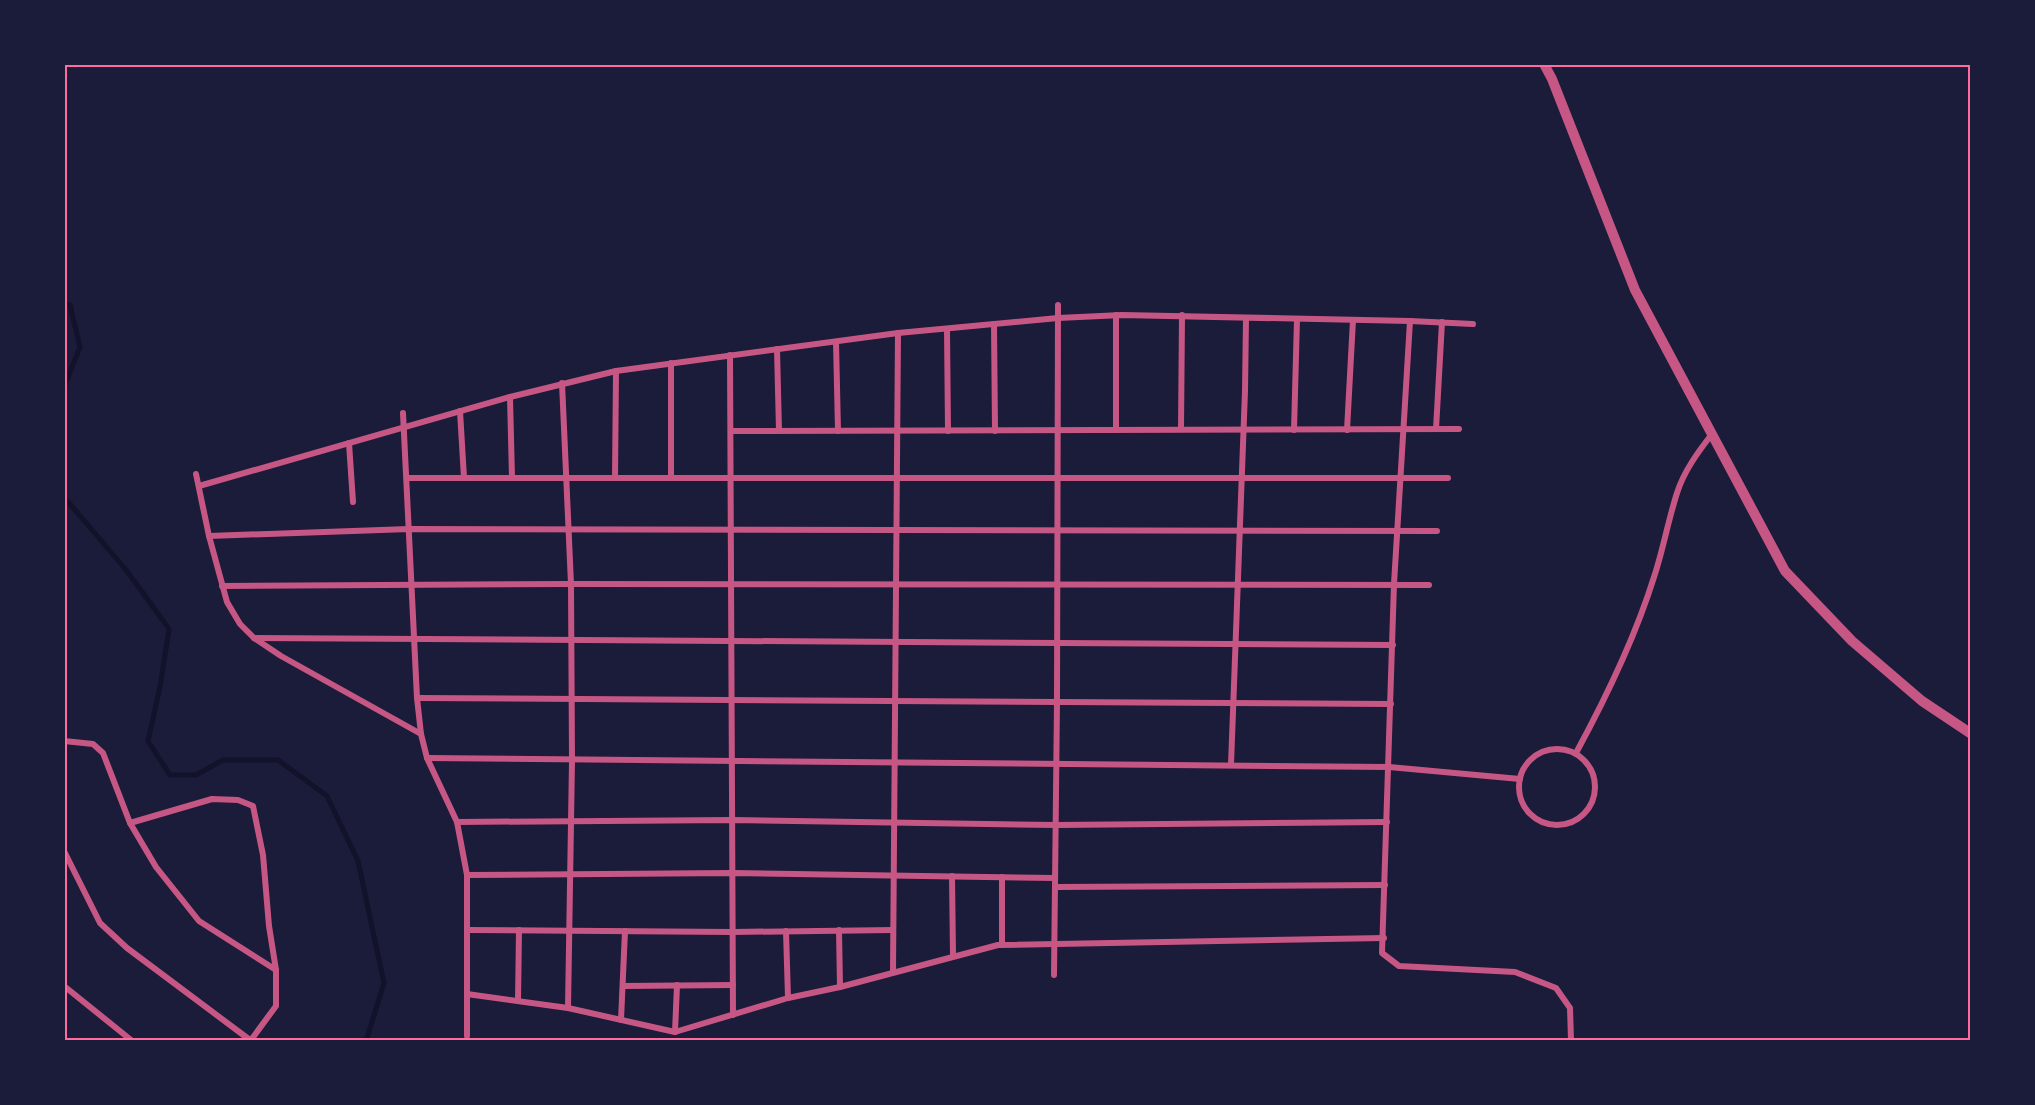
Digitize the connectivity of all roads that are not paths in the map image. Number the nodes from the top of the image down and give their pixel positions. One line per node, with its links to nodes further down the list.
1 (1544, 64): 40 (street)
2 (1058, 304): 5 (street)
3 (1116, 315): 4 (street); 5 (street); 29 (street)
4 (1182, 315): 6 (street); 25 (street)
5 (1058, 318): 11 (street); 39 (street)
6 (1246, 318): 7 (street); 26 (street)
7 (1297, 318): 8 (street); 30 (street)
8 (1353, 320): 9 (street); 31 (street)
9 (1410, 321): 10 (street); 32 (street)
10 (1442, 322): 12 (street); 27 (street)
11 (994, 324): 13 (street); 38 (street)
12 (1473, 324)
13 (947, 329): 14 (street); 37 (street)
14 (897, 333): 15 (street); 36 (street)
15 (836, 342): 16 (street); 35 (street)
16 (777, 349): 17 (street); 34 (street)
17 (730, 355): 18 (street); 33 (street)
18 (671, 363): 19 (street); 49 (street)
19 (616, 371): 20 (street); 48 (street)
20 (562, 383): 21 (street); 47 (street)
21 (510, 397): 22 (street); 46 (street)
22 (460, 411): 24 (street); 45 (street)
23 (403, 413): 24 (street)
24 (404, 427): 41 (street); 44 (street)
25 (1181, 429): 26 (street); 29 (street)
26 (1244, 429): 30 (street); 43 (street)
27 (1436, 429): 28 (street); 32 (street)
28 (1459, 429)
29 (1116, 430): 39 (street)
30 (1293, 430): 31 (street)
31 (1347, 430): 32 (street)
32 (1403, 430): 53 (street)
33 (730, 431): 34 (street); 50 (street)
34 (779, 431): 35 (street)
35 (838, 431): 36 (street)
36 (898, 431): 37 (street); 51 (street)
37 (948, 431): 38 (street)
38 (995, 431): 39 (street)
39 (1058, 431): 52 (street)
40 (1712, 434): 90 (street); 93 (street)
41 (349, 443): 55 (street); 56 (street)
42 (196, 474): 55 (street)
43 (1242, 477): 52 (street); 53 (street); 62 (street)
44 (407, 478): 45 (street); 57 (street)
45 (464, 478): 46 (street)
46 (512, 478): 47 (street)
47 (567, 478): 48 (street); 60 (street)
48 (615, 478): 49 (street)
49 (671, 478): 50 (street)
50 (731, 478): 51 (street); 58 (street)
51 (897, 478): 52 (street); 59 (street)
52 (1058, 478): 61 (street)
53 (1401, 478): 54 (street); 63 (street)
54 (1448, 478)
55 (199, 486): 65 (street)
56 (353, 502)
57 (409, 529): 60 (street); 65 (street); 66 (street)
58 (731, 529): 59 (street); 60 (street); 68 (street)
59 (897, 529): 61 (street); 69 (street)
60 (568, 530): 67 (street)
61 (1058, 530): 62 (street); 70 (street)
62 (1240, 530): 63 (street); 71 (street)
63 (1397, 530): 64 (street); 72 (street)
64 (1437, 531)
65 (209, 536): 74 (street)
66 (412, 584): 67 (street); 74 (street); 76 (street)
67 (571, 584): 68 (street); 77 (street)
68 (731, 584): 69 (street); 78 (street)
69 (897, 584): 70 (street); 79 (street)
70 (1058, 584): 71 (street); 80 (street)
71 (1237, 584): 72 (street); 81 (street)
72 (1394, 584): 73 (street); 82 (street)
73 (1430, 585)
74 (222, 586): 75 (street)
75 (254, 638): 76 (street); 91 (street)
76 (414, 640): 77 (street); 83 (street)
77 (571, 640): 78 (street); 84 (street)
78 (731, 641): 79 (street); 85 (street)
79 (896, 642): 80 (street); 86 (street)
80 (1058, 643): 81 (street); 87 (street)
81 (1235, 644): 82 (street); 88 (street)
82 (1393, 645): 89 (street)
83 (417, 698): 84 (street); 91 (street)
84 (572, 699): 85 (street); 95 (street)
85 (732, 700): 86 (street); 96 (street)
86 (896, 701): 87 (street); 97 (street)
87 (1057, 702): 88 (street); 98 (street)
88 (1233, 703): 89 (street); 99 (street)
89 (1391, 704): 100 (street)
90 (1971, 733)
91 (421, 734): 94 (street)
92 (64, 741): 107 (street)
93 (1576, 753): 101 (street); 101 (street)
94 (427, 758): 95 (street); 104 (street)
95 (572, 761): 96 (street); 103 (street)
96 (732, 762): 97 (street); 102 (street)
97 (895, 763): 98 (street); 105 (street)
98 (1057, 763): 99 (street); 108 (street)
99 (1231, 765): 100 (street)
100 (1389, 767): 101 (street); 106 (street)
101 (1520, 779)
102 (732, 820): 103 (street); 105 (street); 110 (street)
103 (571, 821): 104 (street); 111 (street)
104 (457, 822): 112 (street)
105 (894, 822): 108 (street); 113 (street)
106 (1387, 822): 108 (street); 117 (street)
107 (130, 823): 131 (street); 131 (street)
108 (1056, 825): 116 (street)
109 (64, 851): 148 (street)
110 (733, 873): 111 (street); 113 (street); 126 (street)
111 (570, 874): 112 (street); 121 (street)
112 (467, 875): 119 (street)
113 (894, 875): 114 (street); 123 (street)
114 (952, 876): 115 (street); 130 (street)
115 (1002, 877): 116 (street); 129 (street)
116 (1055, 878): 118 (street)
117 (1385, 885): 118 (street); 127 (street)
118 (1055, 887): 128 (street)
119 (467, 930): 120 (street); 139 (street)
120 (519, 930): 121 (street); 141 (street)
121 (569, 930): 124 (street); 142 (street)
122 (839, 930): 123 (street); 125 (street); 138 (street)
123 (893, 930): 132 (street)
124 (625, 931): 126 (street); 136 (street)
125 (786, 931): 126 (street); 140 (street)
126 (733, 932): 134 (street)
127 (1384, 938): 128 (street); 149 (street)
128 (1054, 943): 129 (street); 133 (street)
129 (1002, 945): 130 (street)
130 (953, 956): 132 (street)
131 (276, 970): 148 (street)
132 (893, 972): 138 (street)
133 (1054, 975)
134 (733, 985): 137 (street); 143 (street)
135 (64, 986): 147 (street)
136 (623, 986): 137 (street); 144 (street)
137 (677, 986): 145 (street)
138 (840, 987): 140 (street)
139 (467, 994): 141 (street); 146 (street)
140 (788, 998): 143 (street)
141 (518, 1001): 142 (street)
142 (568, 1008): 144 (street)
143 (733, 1015): 145 (street)
144 (621, 1020): 145 (street)
145 (675, 1032)
146 (467, 1036)
147 (131, 1041)
148 (250, 1041)
149 (1572, 1041)

